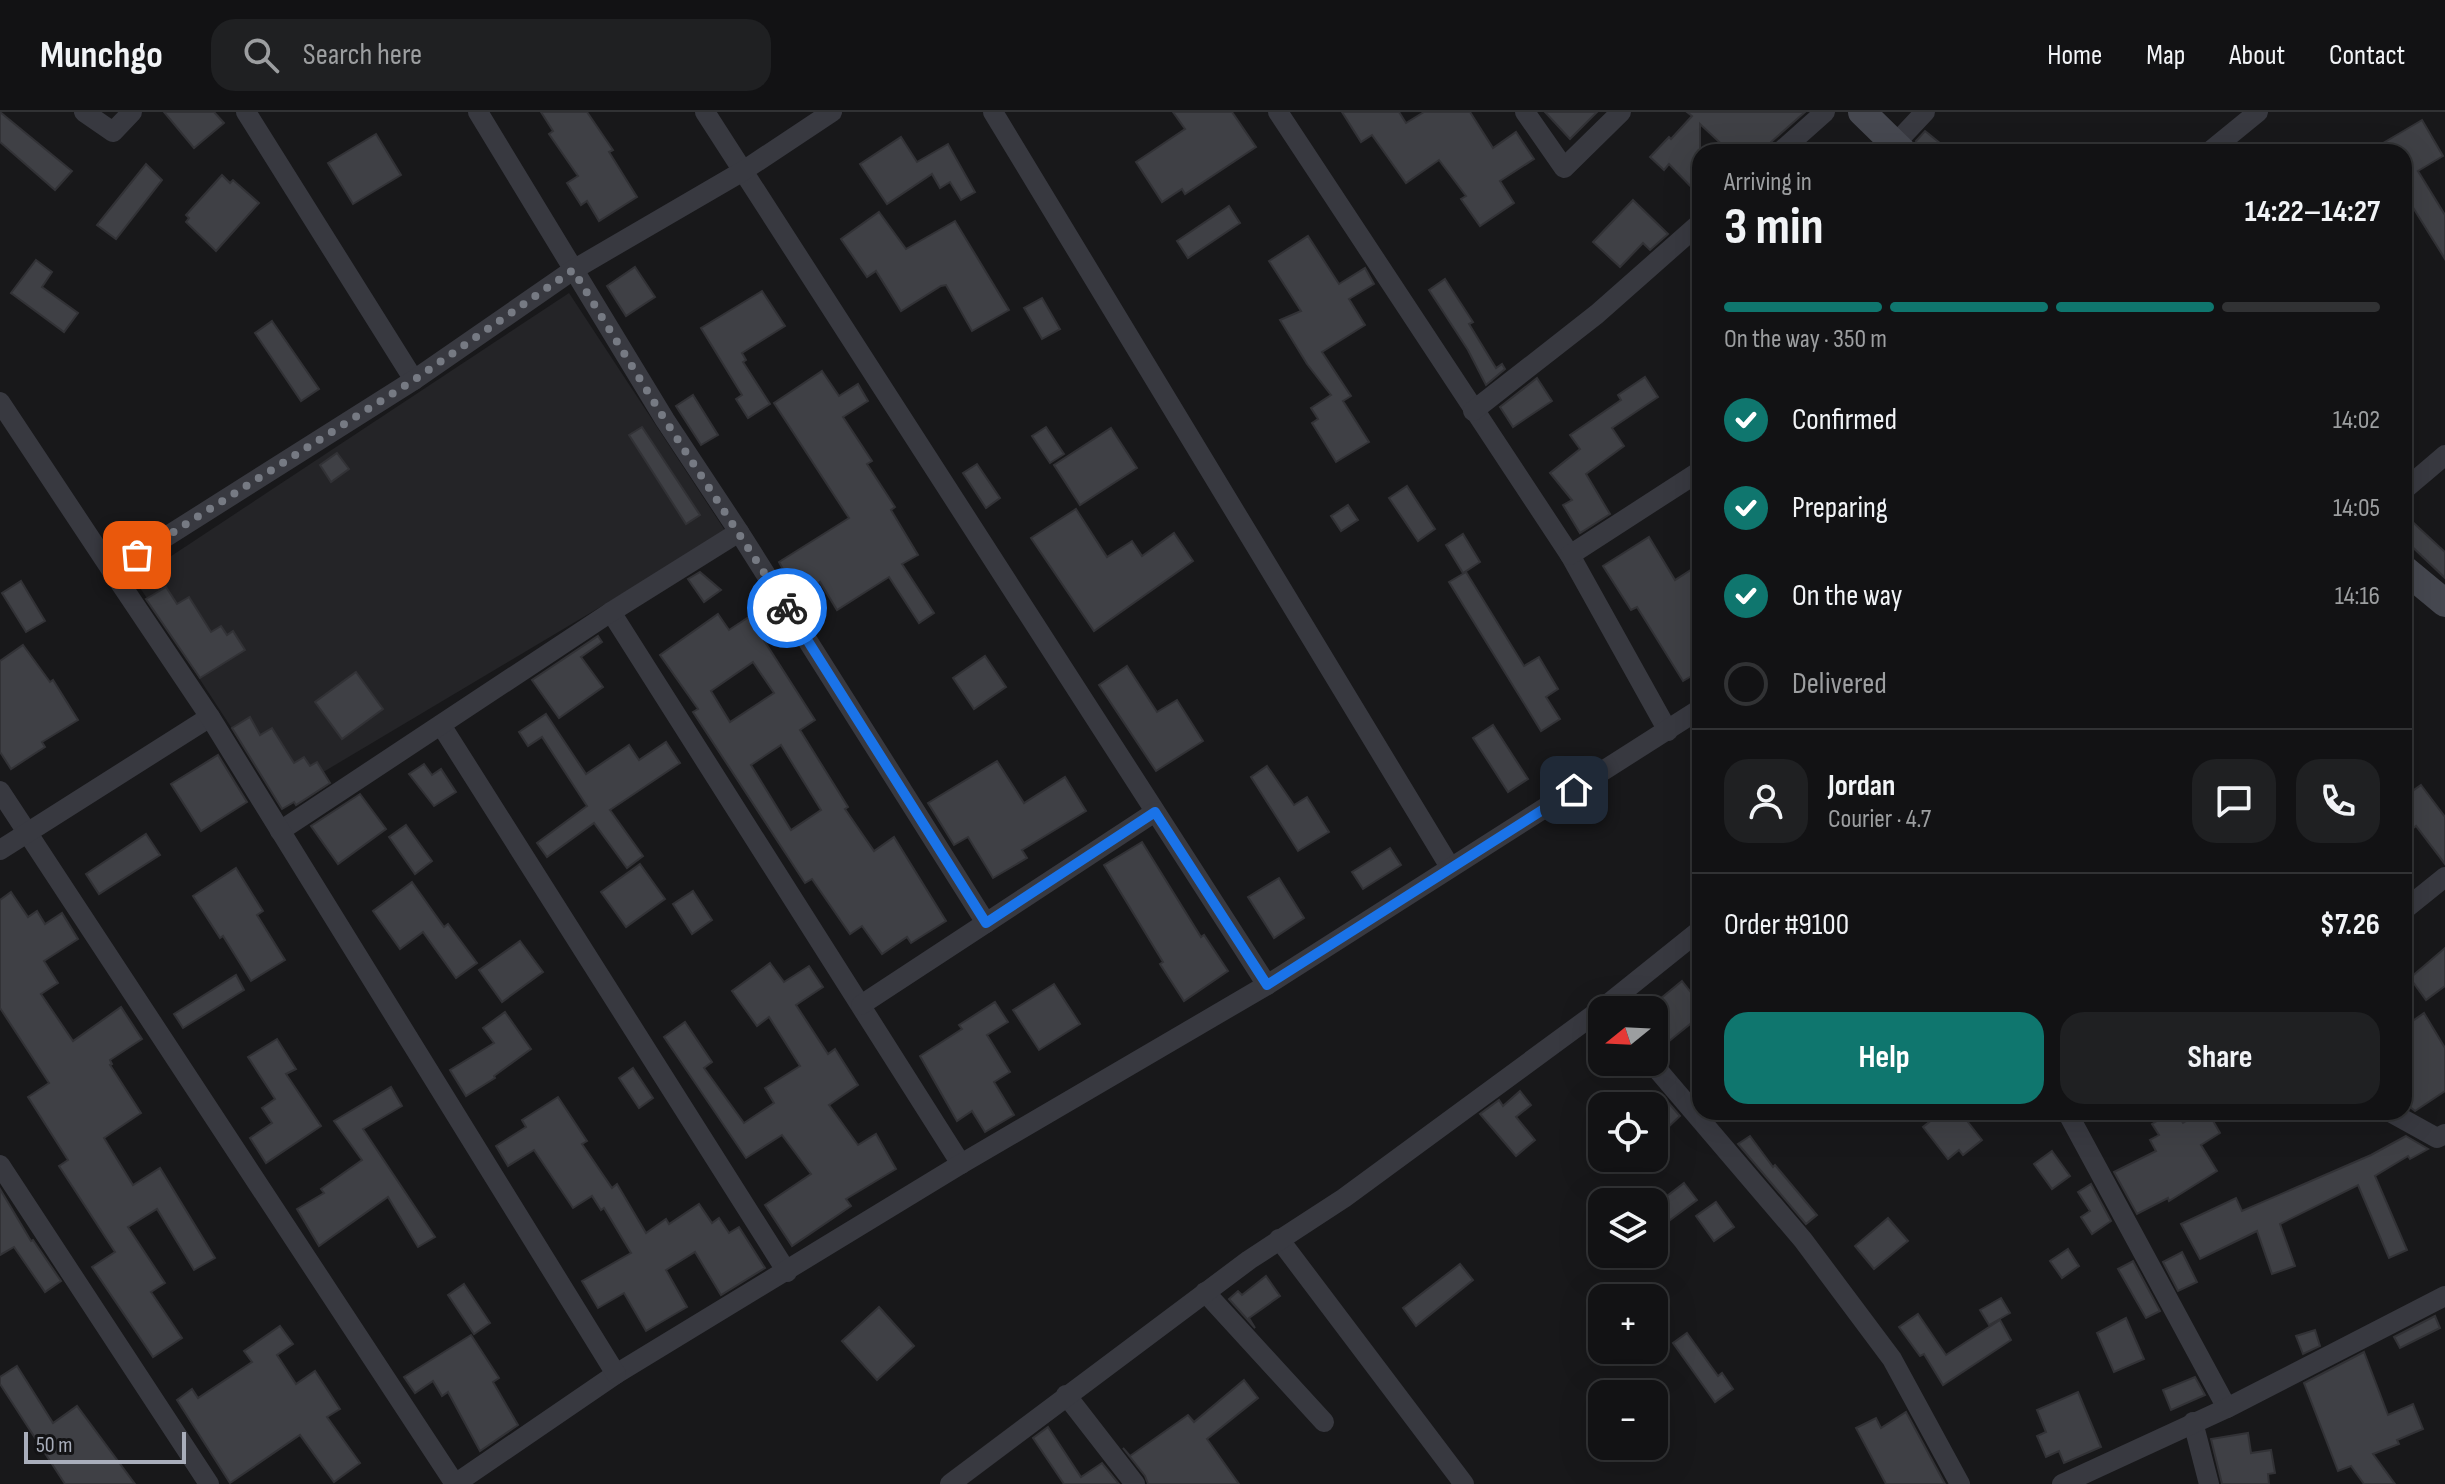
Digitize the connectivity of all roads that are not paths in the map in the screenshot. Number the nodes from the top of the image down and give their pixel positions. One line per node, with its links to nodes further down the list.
1 (84, 112): 2 (street)
2 (132, 112)
3 (246, 112): 22 (street)
4 (478, 112): 21 (street)
5 (705, 112): 19 (street)
6 (832, 112): 19 (street)
7 (993, 112): 43 (street)
8 (1278, 112): 24 (street)
9 (1525, 112): 10 (street)
10 (1621, 112)
11 (1825, 112): 15 (street)
12 (1862, 112): 16 (main road)
13 (1925, 112): 17 (street)
14 (2258, 112): 18 (street)
15 (1789, 144)
16 (1894, 144)
17 (1901, 144)
18 (2219, 144)
19 (743, 171): 21 (street); 39 (street)
20 (1692, 230): 24 (street)
21 (573, 270): 22 (street); 28 (street)
22 (414, 380): 30 (street)
23 (0, 402): 30 (street)
24 (1473, 411): 29 (street)
25 (2445, 455): 27 (street)
26 (1692, 476): 29 (street)
27 (2412, 483)
28 (739, 532): 33 (street); 46 (street)
29 (1570, 555): 37 (street)
30 (112, 571): 35 (street)
31 (2412, 576): 32 (main road)
32 (2445, 603)
33 (611, 612): 36 (street); 50 (street)
34 (1692, 714): 37 (street)
35 (210, 717): 40 (street); 41 (street)
36 (441, 725): 40 (street); 61 (street)
37 (1668, 731): 43 (street)
38 (0, 791): 41 (street)
39 (1155, 812): 46 (street); 48 (street)
40 (280, 831): 64 (street)
41 (26, 833): 42 (street); 64 (street)
42 (0, 850)
43 (1450, 867): 48 (street)
44 (2445, 877): 45 (street)
45 (2412, 904)
46 (986, 923): 50 (street)
47 (1692, 937): 49 (street)
48 (1267, 985): 58 (street)
49 (1620, 996)
50 (861, 1005): 58 (street)
51 (1588, 1020): 60 (street)
52 (1663, 1076): 53 (street)
53 (1692, 1110)
54 (1701, 1120): 73 (street)
55 (2071, 1120): 66 (street)
56 (2404, 1120): 57 (street)
57 (2445, 1134)
58 (961, 1164): 61 (street)
59 (0, 1165): 70 (street)
60 (1279, 1239): 62 (street); 72 (street)
61 (787, 1272): 64 (street)
62 (1205, 1292): 65 (street); 67 (street)
63 (2445, 1296): 66 (street)
64 (616, 1374)
65 (1066, 1395): 69 (street); 71 (street)
66 (2227, 1408): 68 (street)
67 (1324, 1422)
68 (2193, 1422): 74 (street); 75 (street)
69 (952, 1483)
70 (209, 1484)
71 (1135, 1484)
72 (1464, 1484)
73 (1960, 1484)
74 (2062, 1484)
75 (2209, 1484)

